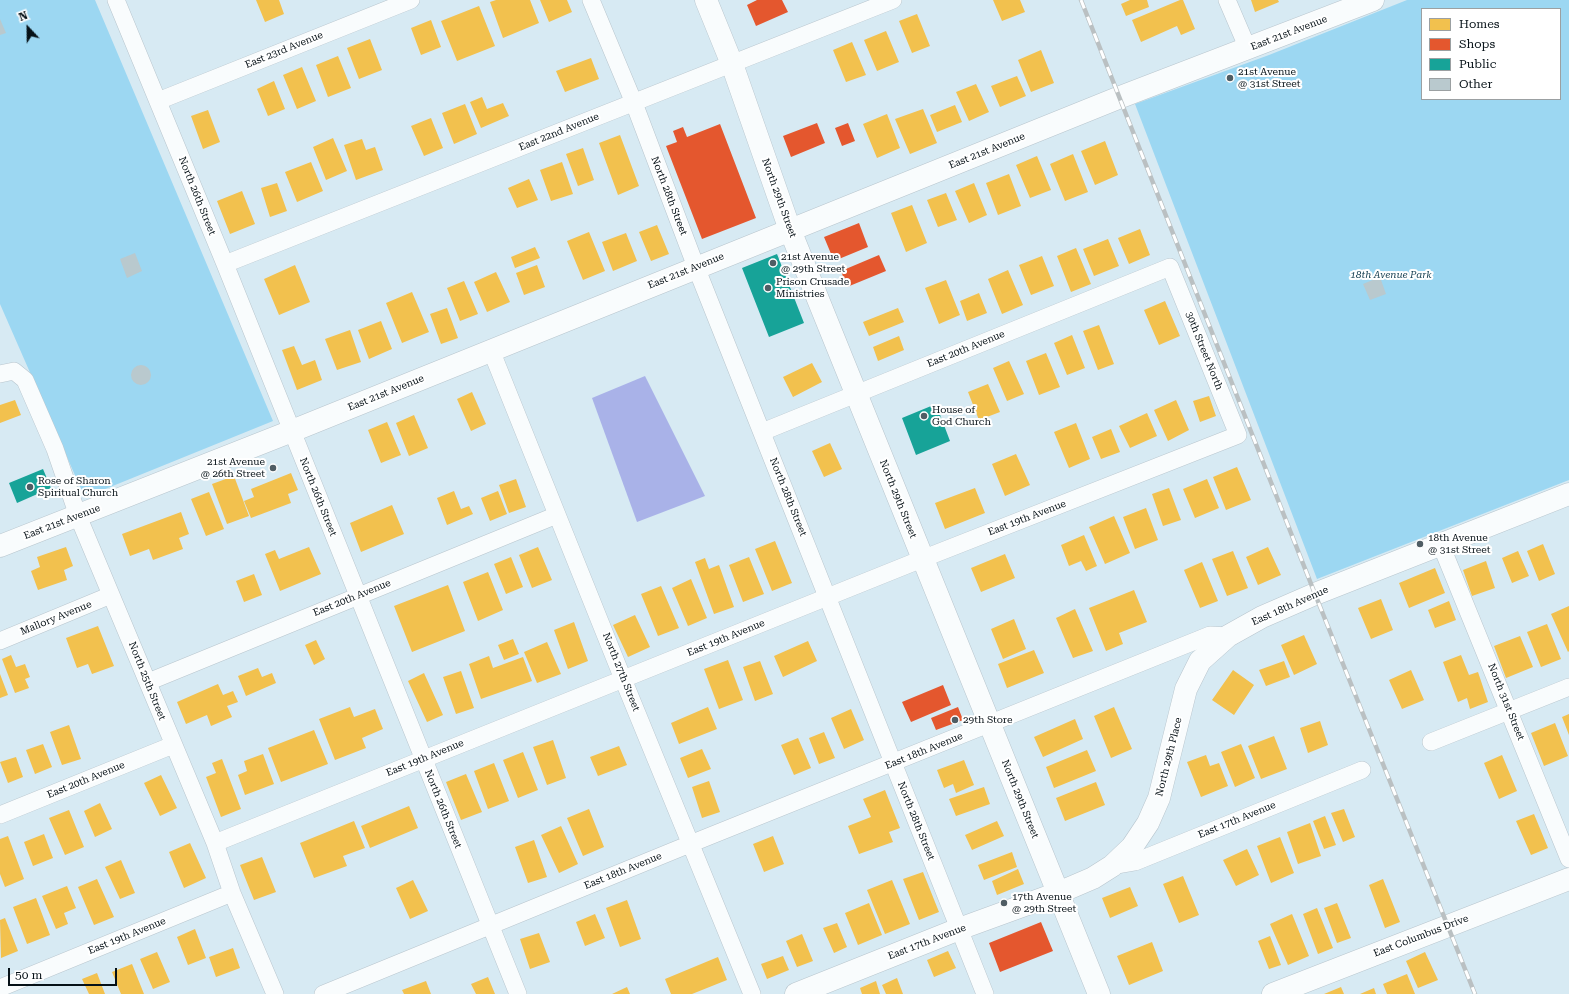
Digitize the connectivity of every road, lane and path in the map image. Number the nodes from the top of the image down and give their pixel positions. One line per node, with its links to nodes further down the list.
1 (116, 0): 10 (street, North 26th Street)
2 (411, 0): 10 (street, East 23rd Avenue)
3 (591, 0): 11 (street, North 28th Street)
4 (706, 0): 9 (street, North 29th Street)
5 (893, 0): 9 (street, East 22nd Avenue)
6 (1227, 0): 8 (street)
7 (1373, 0): 8 (street, East 21st Avenue)
8 (1248, 49): 12 (street, East 21st Avenue)
9 (732, 64): 11 (street, East 22nd Avenue); 12 (street, North 29th Street)
10 (158, 101): 13 (street, North 26th Street)
11 (634, 102): 13 (street, East 22nd Avenue); 14 (street, North 28th Street)
12 (790, 230): 14 (street, East 21st Avenue); 18 (street, North 29th Street)
13 (225, 264): 19 (street, North 26th Street)
14 (696, 267): 16 (street, East 21st Avenue); 20 (street, North 28th Street)
15 (1170, 267): 18 (street, East 20th Avenue); 21 (street, 30th Street North)
16 (491, 350): 19 (street, East 21st Avenue); 23 (street, North 27th Street)
17 (7, 373): 24 (street, North 25th Street)
18 (855, 394): 20 (street, East 20th Avenue); 27 (street, North 29th Street)
19 (292, 431): 24 (street, East 21st Avenue); 29 (street, North 26th Street)
20 (762, 432): 30 (street, North 28th Street)
21 (1238, 435): 27 (street, East 19th Avenue)
22 (1569, 494): 25 (street, East 18th Avenue)
23 (557, 515): 29 (street, East 20th Avenue); 33 (street, North 27th Street)
24 (78, 516): 26 (street, East 21st Avenue); 28 (street, North 25th Street)
25 (1441, 545): 31 (street, East 18th Avenue); 36 (street, North 31st Street)
26 (0, 546)
27 (922, 559): 30 (street, East 19th Avenue); 37 (street, North 29th Street)
28 (112, 595): 32 (street, Mallory Avenue); 34 (street, North 25th Street)
29 (357, 596): 34 (street, East 20th Avenue); 40 (street, North 26th Street)
30 (828, 597): 33 (street, East 19th Avenue); 41 (street, North 28th Street)
31 (1228, 636): 37 (street, East 18th Avenue); 47 (street, North 29th Place)
32 (0, 641)
33 (623, 679): 40 (street, East 19th Avenue); 45 (street, North 27th Street)
34 (148, 682): 39 (street, North 25th Street)
35 (1569, 687): 36 (street)
36 (1510, 710): 38 (street); 46 (street, North 31st Street)
37 (990, 724): 41 (street, East 18th Avenue); 50 (street, North 29th Street)
38 (1431, 742)
39 (173, 745): 43 (street, East 20th Avenue); 44 (street, North 25th Street)
40 (423, 759): 44 (street, East 19th Avenue); 51 (street, North 26th Street)
41 (893, 763): 45 (street, East 18th Avenue); 52 (street, North 28th Street)
42 (1362, 770): 47 (street, East 17th Avenue)
43 (0, 815)
44 (214, 843): 49 (street, North 25th Street)
45 (690, 844): 51 (street, East 18th Avenue); 57 (street, North 27th Street)
46 (1569, 859)
47 (1112, 866): 50 (street, North 29th Place)
48 (1569, 879): 61 (street, East Columbus Drive)
49 (232, 893): 53 (street, East 19th Avenue); 54 (street, North 25th Street)
50 (1058, 893): 52 (street, East 17th Avenue); 60 (street, North 29th Street)
51 (491, 925): 55 (street, East 18th Avenue); 56 (street, North 26th Street)
52 (959, 929): 58 (street, East 17th Avenue); 59 (street, North 28th Street)
53 (0, 988)
54 (275, 994)
55 (323, 994)
56 (518, 994)
57 (752, 994)
58 (796, 994)
59 (985, 994)
60 (1099, 994)
61 (1272, 994)

